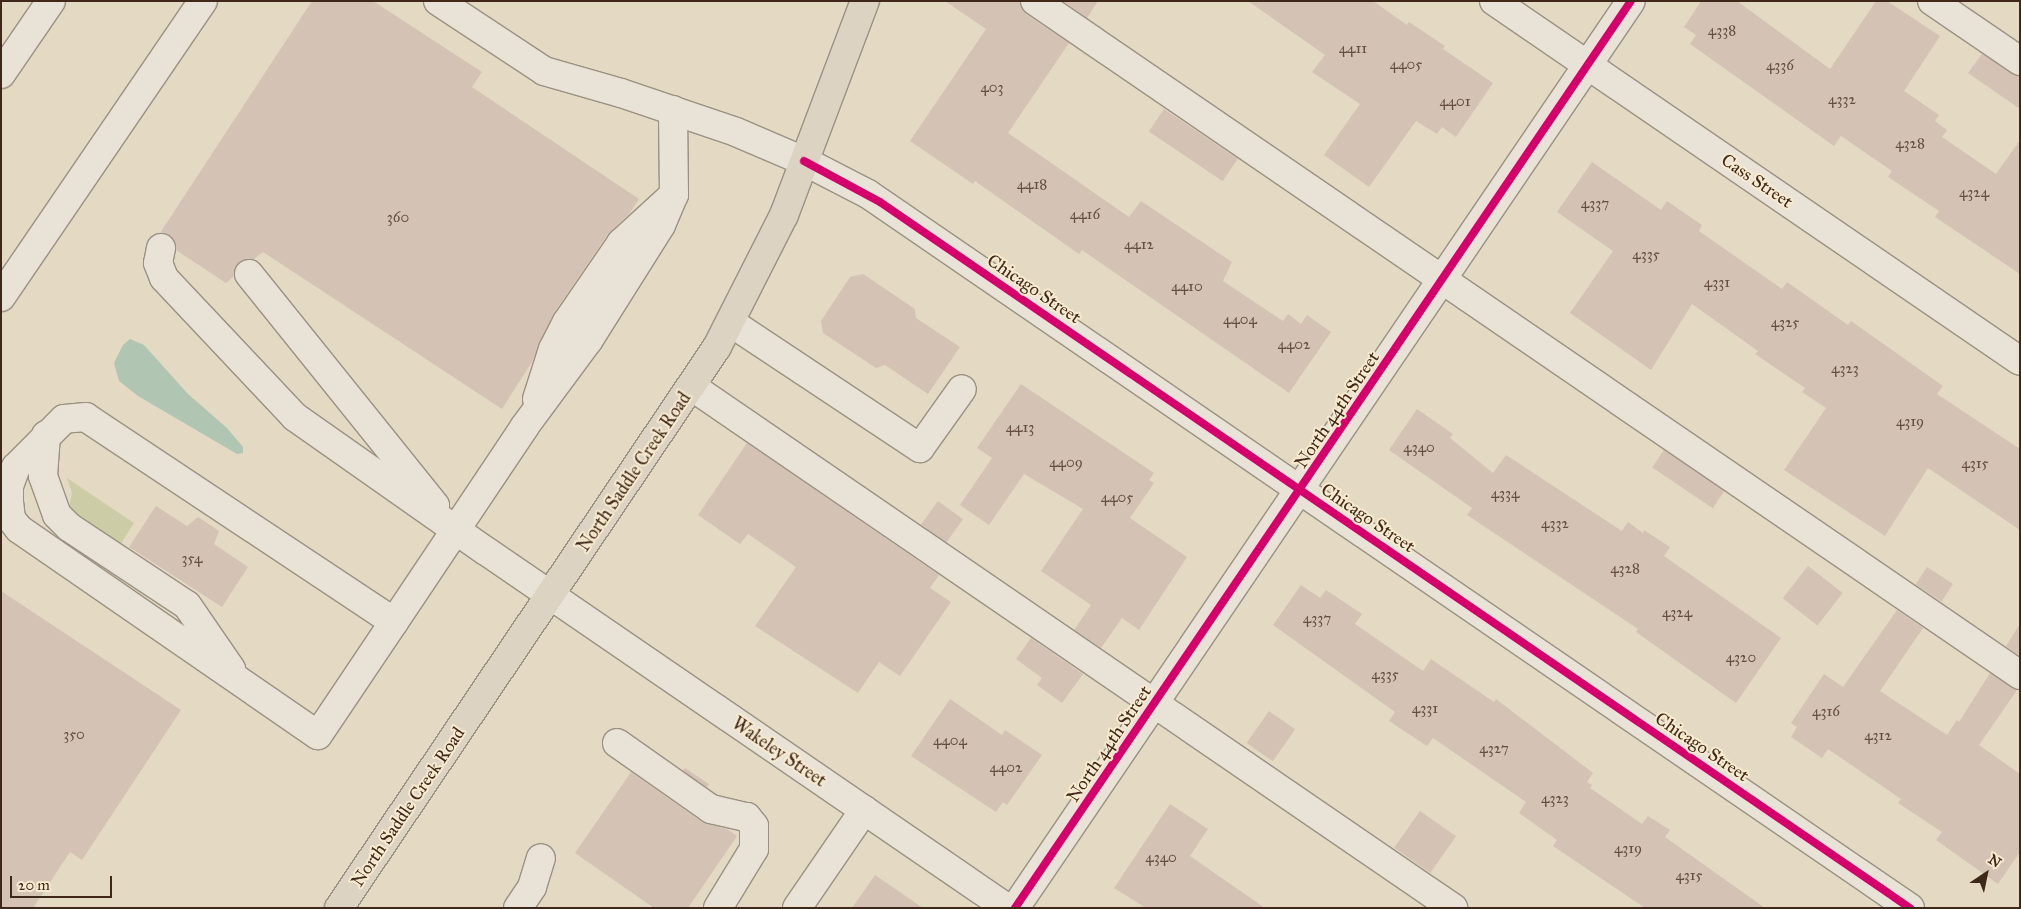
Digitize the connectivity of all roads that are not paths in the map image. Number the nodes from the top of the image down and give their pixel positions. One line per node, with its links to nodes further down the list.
1 (51, 1): 11 (street)
2 (203, 1): 17 (street)
3 (438, 1): 12 (street, Chicago Street)
4 (865, 1): 13 (main road, North Saddle Creek Road)
5 (1035, 1): 16 (street)
6 (1494, 1): 10 (street, Cass Street)
7 (1631, 1): 10 (street, North 44th Street)
8 (1932, 1): 9 (street)
9 (2020, 61)
10 (1588, 65): 16 (street, North 44th Street); 19 (street, Cass Street)
11 (1, 74)
12 (673, 110): 13 (street, Chicago Street); 24 (street)
13 (804, 161): 18 (main road, North Saddle Creek Road); 23 (street, Chicago Street)
14 (161, 248): 24 (street, Wakeley Street)
15 (249, 274): 24 (street)
16 (1443, 279): 23 (street, North 44th Street); 27 (street)
17 (1, 297)
18 (730, 322): 20 (main road, North Saddle Creek Road); 21 (street)
19 (2020, 361)
20 (691, 386): 25 (main road, North Saddle Creek Road); 29 (street)
21 (962, 389)
22 (46, 435): 26 (street); 28 (street); 28 (street)
23 (1301, 490): 29 (street, North 44th Street); 40 (street, Chicago Street)
24 (455, 530): 25 (street, Wakeley Street); 26 (street)
25 (551, 596): 31 (street, Wakeley Street); 33 (main road, North Saddle Creek Road)
26 (394, 622): 28 (street)
27 (2020, 675)
28 (236, 678)
29 (1156, 704): 38 (street, North 44th Street); 39 (street)
30 (627, 749): 35 (street)
31 (864, 810): 36 (street); 37 (street, Wakeley Street)
32 (541, 858): 34 (street)
33 (339, 908)
34 (518, 908)
35 (718, 908)
36 (797, 908)
37 (1007, 908)
38 (1015, 908)
39 (1453, 908)
40 (1910, 908)

